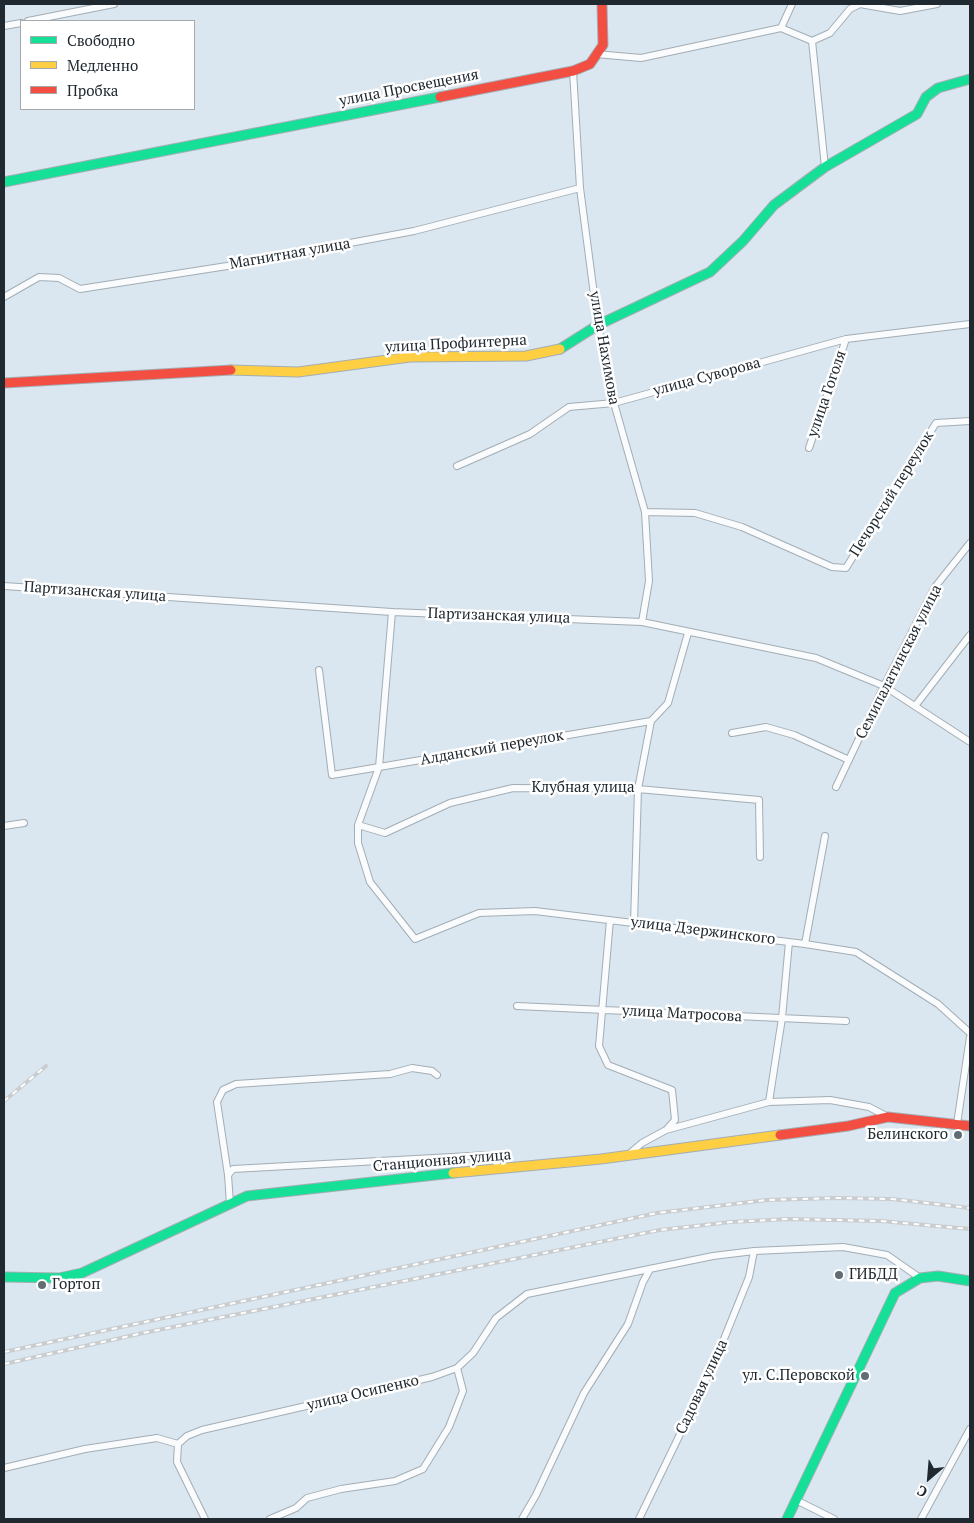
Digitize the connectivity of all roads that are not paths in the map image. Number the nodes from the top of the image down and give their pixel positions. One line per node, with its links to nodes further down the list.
1 (114, 4): 5 (street)
2 (602, 4): 10 (street)
3 (792, 4): 8 (street)
4 (937, 4): 9 (street)
5 (33, 20)
6 (20, 23): 7 (street)
7 (4, 26)
8 (781, 28): 9 (street); 10 (street)
9 (812, 41): 13 (street)
10 (596, 54): 11 (street, улица Просвещения)
11 (573, 71): 14 (street, улица Просвещения); 15 (street, улица Нахимова)
12 (970, 79): 13 (street, улица Профинтерна)
13 (825, 167): 18 (street, улица Профинтерна)
14 (4, 182)
15 (580, 188): 16 (street, Магнитная улица); 18 (street, улица Нахимова)
16 (4, 297)
17 (970, 324): 19 (street, улица Суворова)
18 (598, 325): 20 (street, улица Профинтерна); 21 (street, улица Нахимова)
19 (846, 339): 21 (street, улица Суворова); 23 (street, улица Гоголя)
20 (4, 383)
21 (614, 403): 24 (street, улица Суворова); 25 (street, улица Нахимова)
22 (970, 421): 25 (street, Печорский переулок)
23 (809, 448)
24 (458, 466)
25 (644, 512): 29 (street, улица Нахимова)
26 (970, 543): 33 (street, Семипалатинская улица)
27 (4, 586): 28 (street, Партизанская улица)
28 (392, 612): 29 (street, Партизанская улица); 39 (street)
29 (642, 622): 30 (street, Партизанская улица)
30 (688, 633): 33 (street, Партизанская улица); 35 (street)
31 (970, 635): 34 (street)
32 (319, 670): 39 (street, Алданский переулок)
33 (884, 686): 34 (street, Партизанская улица); 38 (street, Семипалатинская улица)
34 (915, 706): 37 (street, Партизанская улица)
35 (651, 721): 39 (street, Алданский переулок); 41 (street)
36 (732, 733): 38 (street)
37 (970, 742)
38 (849, 760): 40 (street, Семипалатинская улица)
39 (379, 767): 43 (street)
40 (836, 788)
41 (638, 789): 43 (street, Клубная улица); 46 (street, Клубная улица); 48 (street)
42 (24, 823): 44 (street)
43 (358, 825): 47 (street, улица Дзержинского)
44 (4, 826)
45 (826, 836): 50 (street)
46 (760, 856)
47 (610, 920): 48 (street, улица Дзержинского); 52 (street)
48 (634, 923): 49 (street, улица Дзержинского)
49 (789, 942): 50 (street, улица Дзержинского); 53 (street)
50 (804, 944): 55 (street, улица Дзержинского)
51 (518, 1006): 52 (street, улица Матросова)
52 (603, 1010): 53 (street, улица Матросова); 62 (street)
53 (782, 1018): 54 (street, улица Матросова); 58 (street)
54 (846, 1021)
55 (970, 1033)
56 (970, 1037): 60 (street)
57 (437, 1075): 65 (street)
58 (769, 1102): 59 (street); 62 (street)
59 (892, 1117): 60 (street, Станционная улица); 63 (street, Станционная улица)
60 (957, 1124): 61 (street, Станционная улица)
61 (970, 1126)
62 (666, 1130): 63 (street)
63 (629, 1154): 64 (street, Станционная улица)
64 (499, 1170): 65 (street); 66 (street, Станционная улица)
65 (228, 1175): 66 (street)
66 (230, 1204): 69 (street, Станционная улица)
67 (754, 1251): 68 (street); 70 (street); 80 (street, Садовая улица)
68 (650, 1269): 72 (street); 79 (street)
69 (4, 1277)
70 (920, 1278): 71 (street); 76 (street)
71 (970, 1280)
72 (457, 1368): 74 (street, улица Осипенко); 78 (street)
73 (970, 1429): 83 (street)
74 (178, 1444): 75 (street); 77 (street)
75 (4, 1468)
76 (796, 1500): 81 (street); 82 (street)
77 (205, 1519)
78 (270, 1519)
79 (522, 1519)
80 (640, 1519)
81 (787, 1519)
82 (834, 1519)
83 (921, 1519)

